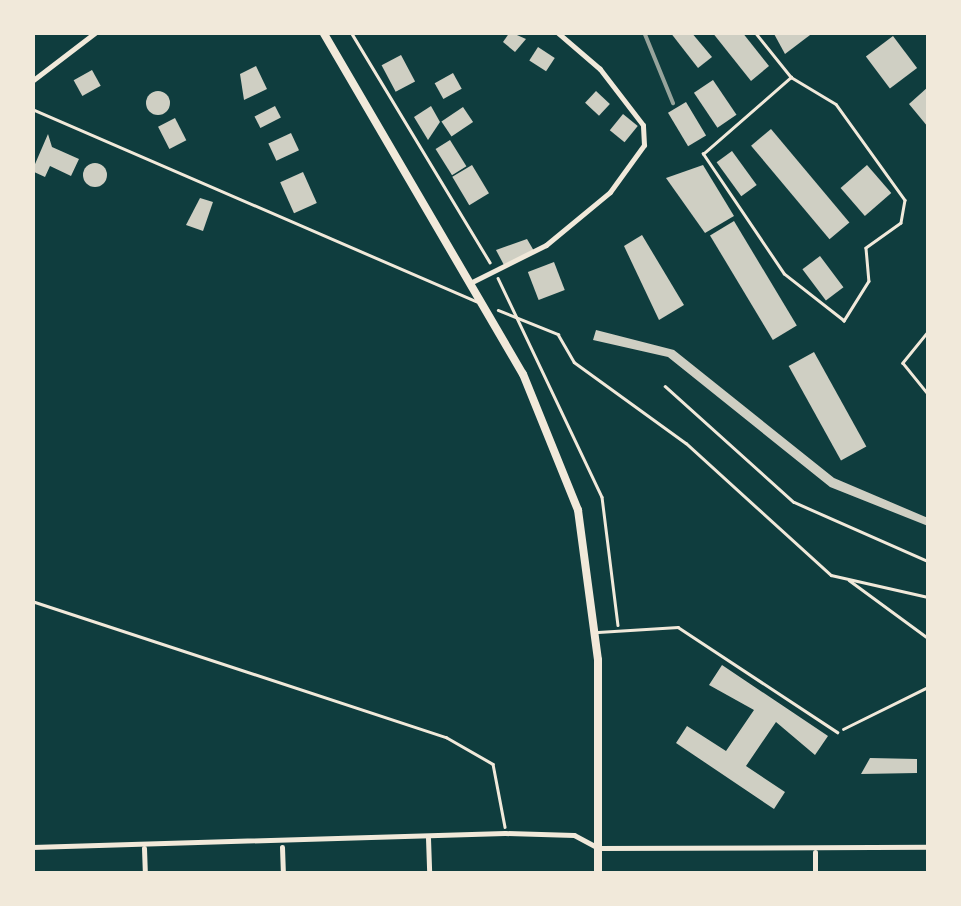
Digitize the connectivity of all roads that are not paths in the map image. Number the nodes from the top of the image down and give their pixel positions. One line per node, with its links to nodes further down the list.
1 (80, 32): 6 (street)
2 (96, 32): 6 (street)
3 (324, 32): 10 (main road)
4 (557, 32): 10 (street)
5 (755, 32): 7 (lane)
6 (85, 41): 8 (street)
7 (791, 77): 7 (lane)
8 (32, 81)
9 (32, 109): 11 (lane)
10 (470, 283): 11 (main road)
11 (482, 303): 14 (main road)
12 (928, 332): 13 (lane)
13 (928, 394)
14 (596, 632): 15 (lane); 21 (main road)
15 (837, 732)
16 (428, 838): 17 (street); 21 (street); 25 (street)
17 (282, 846): 20 (street); 24 (street)
18 (32, 847): 20 (street)
19 (928, 847): 22 (street)
20 (144, 848): 23 (street)
21 (598, 848): 22 (street); 26 (main road)
22 (815, 851): 27 (street)
23 (144, 874)
24 (283, 874)
25 (428, 874)
26 (598, 874)
27 (815, 874)

